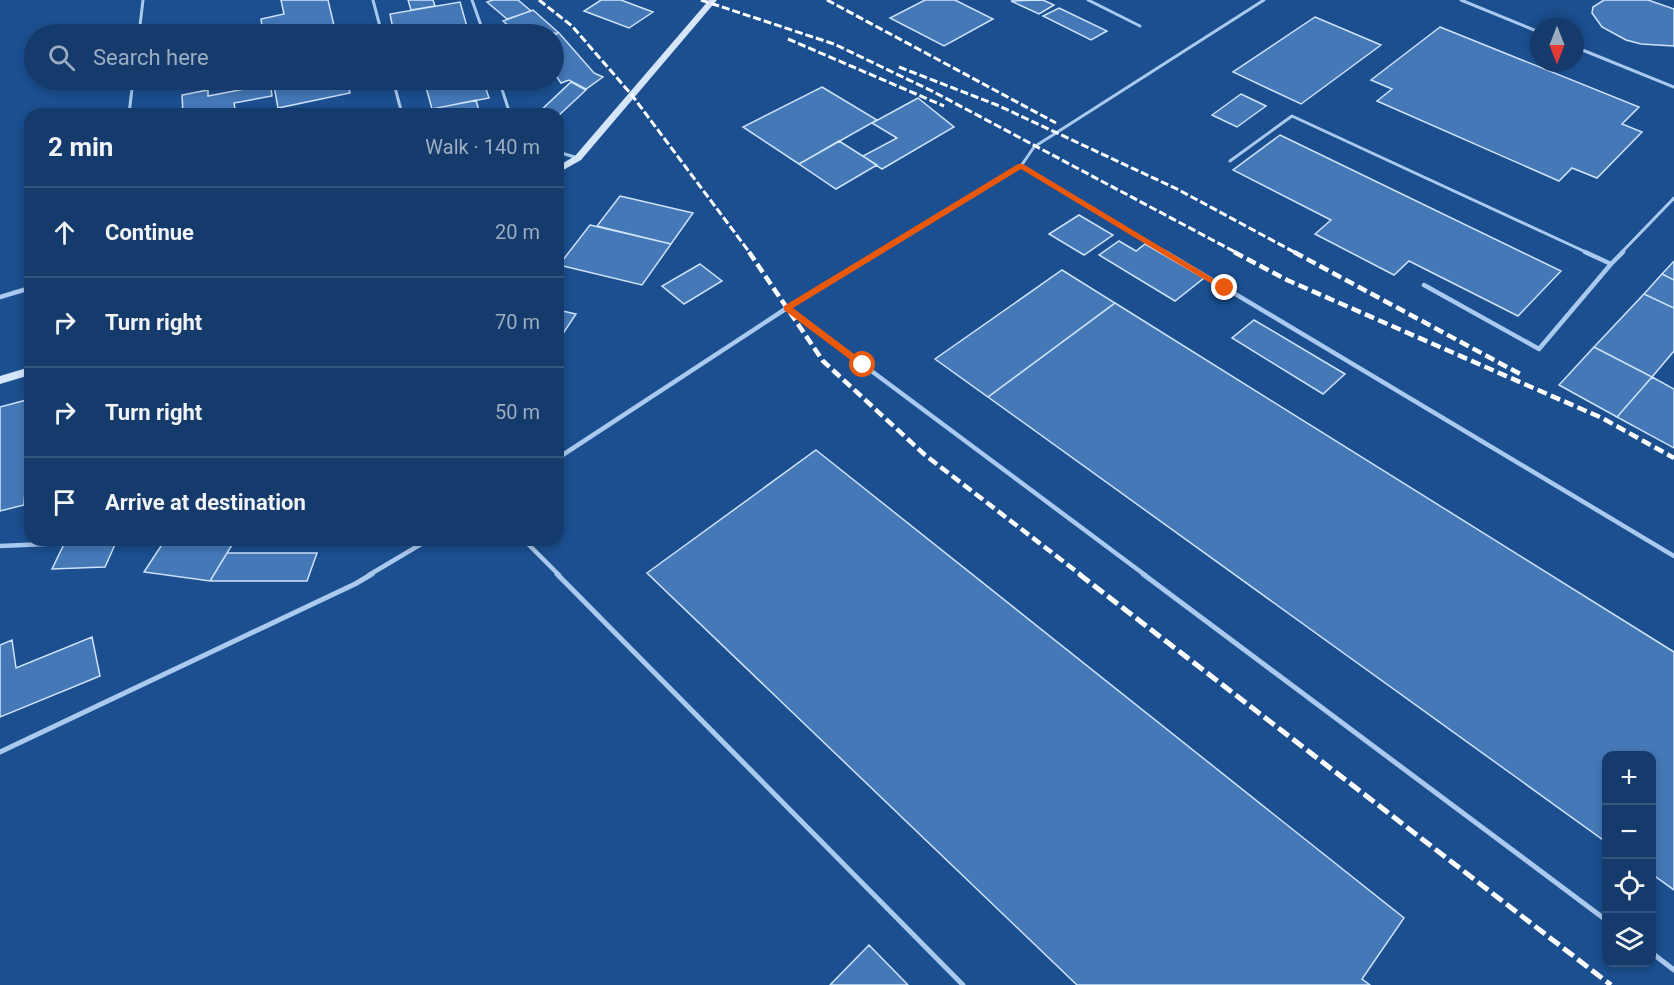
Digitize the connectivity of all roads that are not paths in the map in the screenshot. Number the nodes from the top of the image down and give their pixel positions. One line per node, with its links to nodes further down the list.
1 (143, 0): 8 (lane)
2 (373, 0): 9 (lane)
3 (472, 0): 10 (lane)
4 (713, 0): 22 (street)
5 (1088, 0): 11 (lane)
6 (1264, 0): 25 (lane)
7 (1461, 0): 12 (lane)
8 (140, 24)
9 (379, 24)
10 (480, 24)
11 (1140, 26)
12 (1530, 28)
13 (1584, 50): 14 (lane)
14 (1674, 87)
15 (132, 90): 18 (lane)
16 (396, 90): 19 (lane)
17 (502, 90): 20 (lane)
18 (130, 108)
19 (400, 108)
20 (508, 108)
21 (564, 154): 22 (lane)
22 (578, 158): 24 (street)
23 (1230, 161): 27 (lane)
24 (564, 166)
25 (1021, 166): 31 (lane); 39 (lane)
26 (1674, 198): 27 (lane)
27 (1611, 264): 28 (lane)
28 (1424, 285)
29 (24, 290): 30 (lane)
30 (0, 297)
31 (787, 308): 34 (lane); 41 (lane)
32 (24, 373): 33 (street)
33 (0, 380)
34 (564, 454)
35 (24, 545): 36 (lane)
36 (0, 546)
37 (418, 546): 40 (lane)
38 (530, 546): 44 (lane)
39 (1674, 556)
40 (0, 752)
41 (1602, 917)
42 (1656, 956): 43 (lane)
43 (1674, 970)
44 (963, 985)

